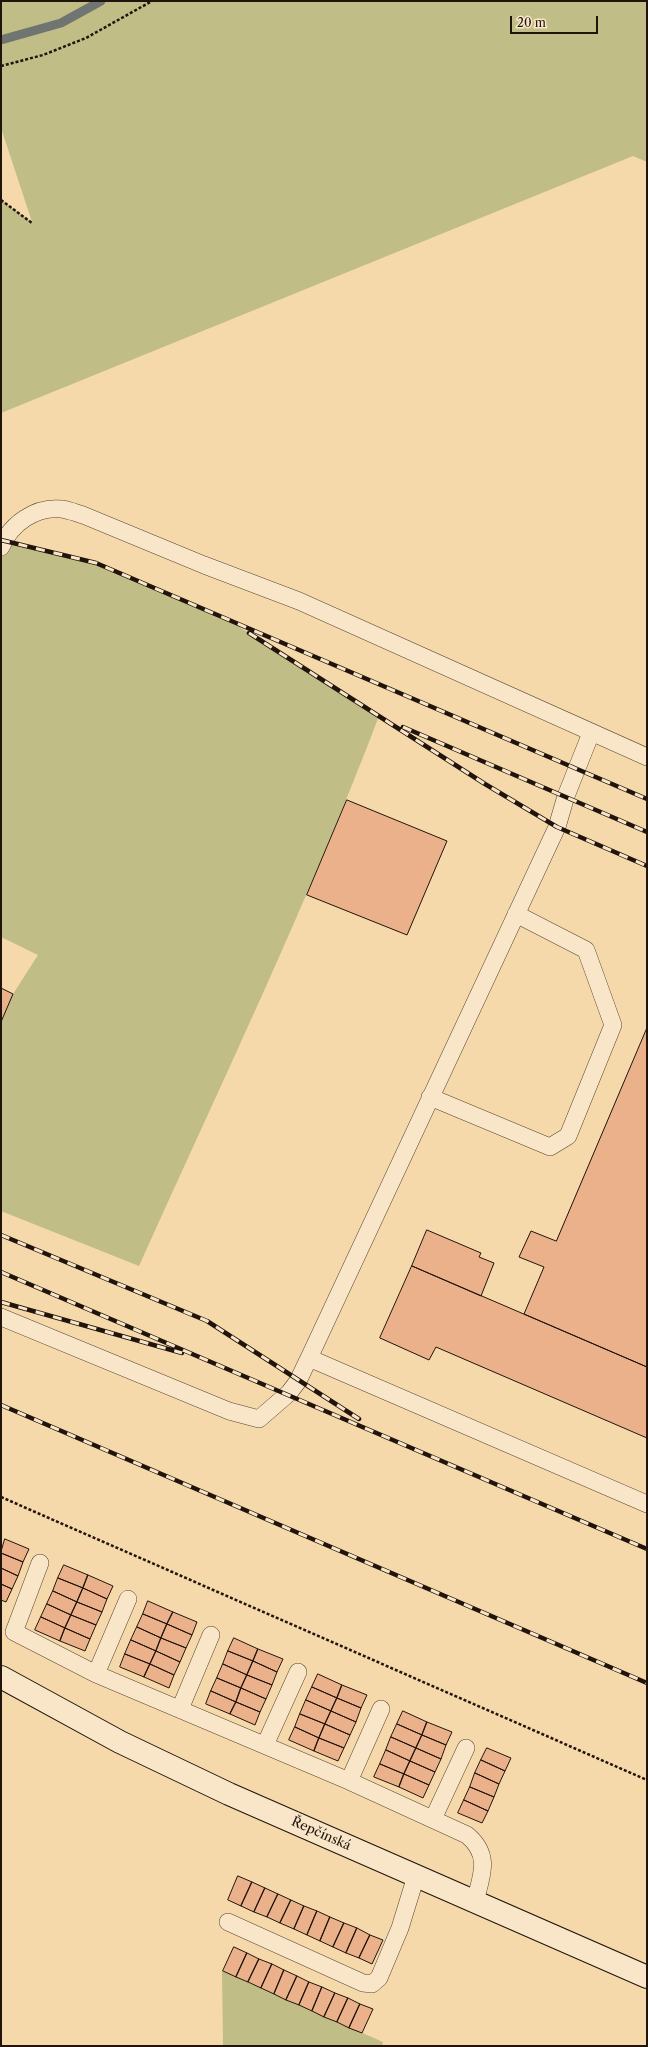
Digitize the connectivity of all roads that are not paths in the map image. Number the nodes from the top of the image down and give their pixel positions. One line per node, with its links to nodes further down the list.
1 (1, 548): 2 (lane)
2 (591, 733): 3 (lane); 4 (lane)
3 (647, 757)
4 (516, 914): 5 (lane); 5 (lane)
5 (430, 1097): 7 (lane)
6 (1, 1317): 7 (lane)
7 (309, 1358): 8 (lane)
8 (647, 1504)
9 (40, 1563): 13 (lane)
10 (128, 1598): 13 (lane)
11 (211, 1635): 15 (lane)
12 (298, 1672): 17 (lane)
13 (96, 1674): 15 (lane)
14 (1, 1677): 21 (street, Řepčínská)
15 (180, 1709): 17 (lane)
16 (381, 1709): 19 (lane)
17 (265, 1745): 19 (lane)
18 (466, 1748): 20 (lane)
19 (349, 1781): 20 (lane)
20 (433, 1819): 22 (lane)
21 (416, 1876): 22 (street, Řepčínská); 23 (lane)
22 (475, 1901): 24 (street, Řepčínská)
23 (228, 1922)
24 (647, 1977)

